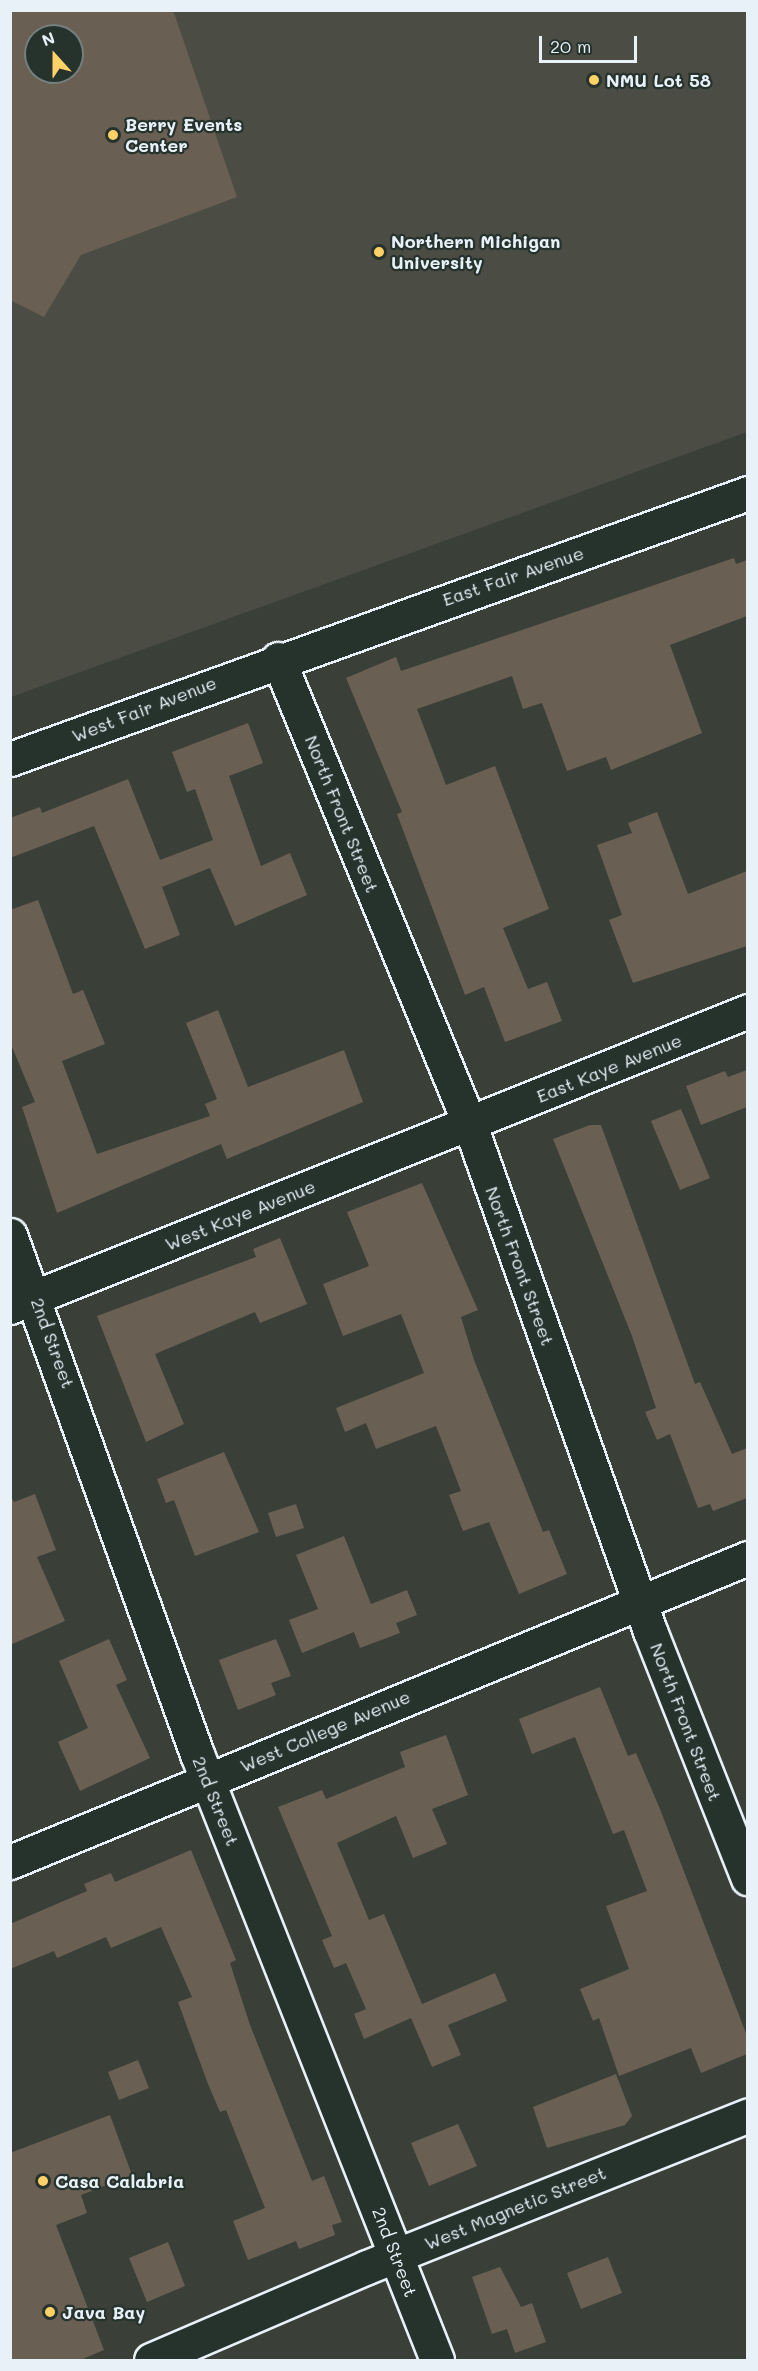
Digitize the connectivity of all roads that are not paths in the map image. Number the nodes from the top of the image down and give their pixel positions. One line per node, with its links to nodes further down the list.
1 (747, 493): 2 (street, East Fair Avenue)
2 (278, 659): 3 (street, West Fair Avenue); 5 (street, North Front Street)
3 (10, 759)
4 (747, 1011): 5 (street, East Kaye Avenue)
5 (470, 1125): 7 (street, West Kaye Avenue); 9 (street, North Front Street)
6 (10, 1235): 7 (street, 2nd Street)
7 (23, 1301): 10 (street, 2nd Street)
8 (747, 1558): 9 (street, West College Avenue)
9 (639, 1600): 10 (street, West College Avenue); 12 (street, North Front Street)
10 (208, 1779): 11 (street, West College Avenue); 14 (street, 2nd Street)
11 (10, 1862)
12 (747, 1878)
13 (747, 2115): 14 (street, West Magnetic Street)
14 (396, 2255): 15 (street, West Magnetic Street); 16 (street, 2nd Street)
15 (151, 2361)
16 (437, 2361)

